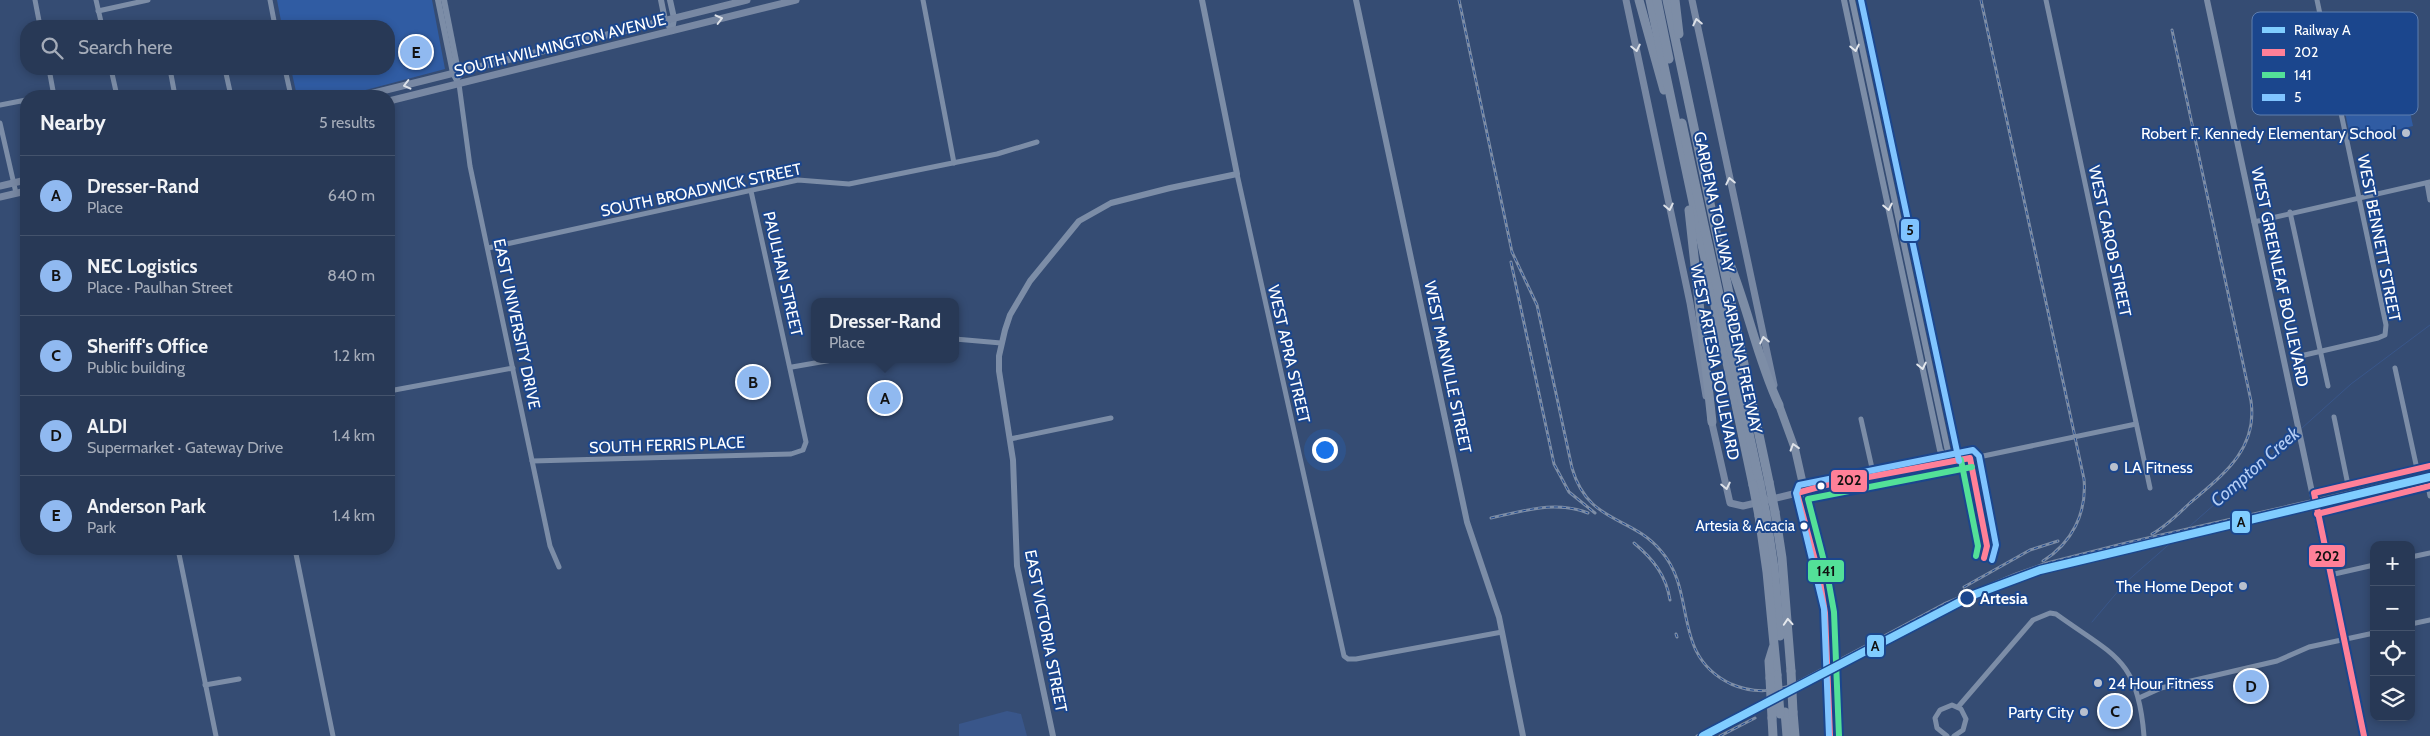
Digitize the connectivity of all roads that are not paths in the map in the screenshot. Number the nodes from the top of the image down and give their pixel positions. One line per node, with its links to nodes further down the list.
1 (35, 0): 28 (street)
2 (96, 0): 26 (street)
3 (148, 0): 26 (street)
4 (270, 0): 30 (street)
5 (438, 0): 33 (street, EAST UNIVERSITY DRIVE)
6 (444, 0): 33 (street, EAST UNIVERSITY DRIVE)
7 (661, 0): 31 (street)
8 (670, 0): 27 (street)
9 (747, 0): 27 (main road, SOUTH WILMINGTON AVENUE)
10 (796, 0): 32 (main road, SOUTH WILMINGTON AVENUE, one-way to 10)
11 (923, 0): 58 (street)
12 (1202, 0): 59 (street)
13 (1356, 0): 122 (street, WEST MANVILLE STREET)
14 (1626, 0): 94 (main road, WEST ARTESIA BOULEVARD, one-way to 94)
15 (1638, 0): 54 (highway)
16 (1650, 0): 54 (highway, GARDENA FREEWAY)
17 (1657, 0): 104 (highway, GARDENA TOLLWAY)
18 (1662, 0): 102 (highway, GARDENA TOLLWAY)
19 (1667, 0): 52 (highway, GARDENA FREEWAY)
20 (1674, 0): 52 (highway)
21 (1692, 0): 90 (main road, one-way to 21)
22 (1844, 0): 47 (street, one-way to 47)
23 (1852, 0): 46 (street)
24 (2046, 0): 95 (street, WEST CAROB STREET)
25 (2207, 0): 73 (street, WEST GREENLEAF BOULEVARD)
26 (98, 11): 29 (street)
27 (674, 18): 31 (main road, SOUTH WILMINGTON AVENUE); 32 (street)
28 (39, 20)
29 (100, 20)
30 (274, 20)
31 (665, 20): 32 (street); 33 (main road, SOUTH WILMINGTON AVENUE)
32 (672, 31): 39 (main road, SOUTH WILMINGTON AVENUE)
33 (456, 72): 39 (street, EAST UNIVERSITY DRIVE); 45 (main road, SOUTH WILMINGTON AVENUE, one-way to 45)
34 (50, 75): 40 (street)
35 (112, 75): 41 (street)
36 (171, 75): 42 (street)
37 (227, 75): 43 (street)
38 (286, 75): 44 (street)
39 (459, 84): 48 (main road, SOUTH WILMINGTON AVENUE); 75 (street, EAST UNIVERSITY DRIVE)
40 (53, 90)
41 (115, 90)
42 (174, 90)
43 (230, 90)
44 (289, 90)
45 (386, 90)
46 (1872, 90): 47 (street); 64 (street)
47 (1864, 91): 65 (street)
48 (395, 100)
49 (20, 101): 50 (street)
50 (0, 105)
51 (2341, 115): 70 (street, WEST BENNETT STREET)
52 (1690, 119): 74 (highway, GARDENA FREEWAY)
53 (0, 123): 56 (street)
54 (1676, 123): 57 (highway, GARDENA FREEWAY)
55 (1037, 142): 58 (street, SOUTH BROADWICK STREET)
56 (3, 152): 61 (street)
57 (1683, 160): 94 (highway); 104 (highway, GARDENA FREEWAY)
58 (954, 163): 66 (street, SOUTH BROADWICK STREET)
59 (1237, 174): 79 (street, EAST VICTORIA STREET); 122 (street, WEST APRA STREET)
60 (20, 181): 61 (main road)
61 (13, 183): 63 (main road); 68 (street)
62 (2428, 183): 70 (street); 71 (street)
63 (0, 186)
64 (1892, 186): 65 (street); 76 (street)
65 (1884, 188): 77 (street, one-way to 77)
66 (752, 191): 75 (street, SOUTH BROADWICK STREET); 84 (street, PAULHAN STREET)
67 (20, 192): 68 (main road)
68 (16, 193): 69 (main road)
69 (0, 197)
70 (2359, 198): 72 (street); 80 (street, WEST BENNETT STREET)
71 (2430, 200)
72 (2290, 212): 73 (street); 80 (street)
73 (2254, 222): 109 (street, WEST GREENLEAF BOULEVARD)
74 (1718, 237): 90 (highway); 102 (highway, GARDENA FREEWAY)
75 (488, 248): 83 (street, EAST UNIVERSITY DRIVE)
76 (1921, 322): 77 (street); 88 (street)
77 (1914, 324): 89 (street, one-way to 89)
78 (959, 339): 79 (street)
79 (1001, 343): 96 (street, EAST VICTORIA STREET)
80 (2320, 352): 81 (street); 86 (street)
81 (2296, 358)
82 (818, 363): 84 (street)
83 (513, 368): 87 (street); 98 (street, EAST UNIVERSITY DRIVE)
84 (792, 368): 97 (street, PAULHAN STREET)
85 (2395, 368): 101 (street)
86 (2328, 386)
87 (395, 390)
88 (1936, 393): 89 (street); 99 (street)
89 (1928, 394): 99 (street)
90 (1779, 405): 108 (main road, one-way to 90)
91 (2334, 417): 105 (street)
92 (1110, 418): 96 (street)
93 (1861, 418): 103 (street)
94 (1712, 422): 108 (main road, WEST ARTESIA BOULEVARD, one-way to 108)
95 (2136, 424): 99 (street); 107 (street, WEST CAROB STREET)
96 (1010, 439): 135 (street, EAST VICTORIA STREET)
97 (803, 450): 98 (street, SOUTH FERRIS PLACE)
98 (532, 461): 118 (street, EAST UNIVERSITY DRIVE)
99 (1950, 463): 103 (street)
100 (2430, 466): 101 (street)
101 (2417, 469): 105 (street)
102 (1766, 470): 104 (highway, GARDENA FREEWAY)
103 (1874, 477): 108 (street)
104 (1760, 484): 111 (highway, GARDENA FREEWAY, bridge); 111 (highway, GARDENA FREEWAY, bridge)
105 (2348, 485): 109 (street)
106 (2429, 486): 110 (street); 112 (street)
107 (2150, 488)
108 (1801, 492): 131 (main road, bridge)
109 (2314, 493): 112 (street, WEST GREENLEAF BOULEVARD)
110 (2430, 496)
111 (1766, 514): 125 (highway, GARDENA FREEWAY); 125 (highway, GARDENA FREEWAY)
112 (2317, 514): 119 (street, WEST GREENLEAF BOULEVARD)
113 (2430, 553): 116 (street)
114 (179, 555): 127 (street)
115 (296, 555): 134 (street)
116 (2415, 556)
117 (2370, 566): 119 (street)
118 (559, 567)
119 (2330, 575): 124 (street, WEST GREENLEAF BOULEVARD)
120 (2430, 620): 121 (street)
121 (2415, 623)
122 (1502, 632): 136 (street, WEST MANVILLE STREET)
123 (2370, 634): 124 (street)
124 (2344, 640): 128 (street); 145 (street, WEST GREENLEAF BOULEVARD)
125 (1780, 674): 130 (highway, GARDENA FREEWAY, bridge); 130 (highway, bridge)
126 (240, 679): 127 (street)
127 (206, 685): 133 (street)
128 (2139, 698): 129 (street); 144 (street)
129 (1958, 707): 132 (street); 142 (street)
130 (1783, 714): 137 (highway); 138 (highway, GARDENA FREEWAY); 139 (highway); 140 (highway, GARDENA FREEWAY)
131 (1833, 730): 141 (main road)
132 (1963, 734): 143 (street)
133 (216, 736)
134 (333, 736)
135 (1053, 736)
136 (1524, 736)
137 (1773, 736)
138 (1782, 736)
139 (1787, 736)
140 (1795, 736)
141 (1838, 736)
142 (1947, 736)
143 (1954, 736)
144 (2144, 736)
145 (2364, 736)

